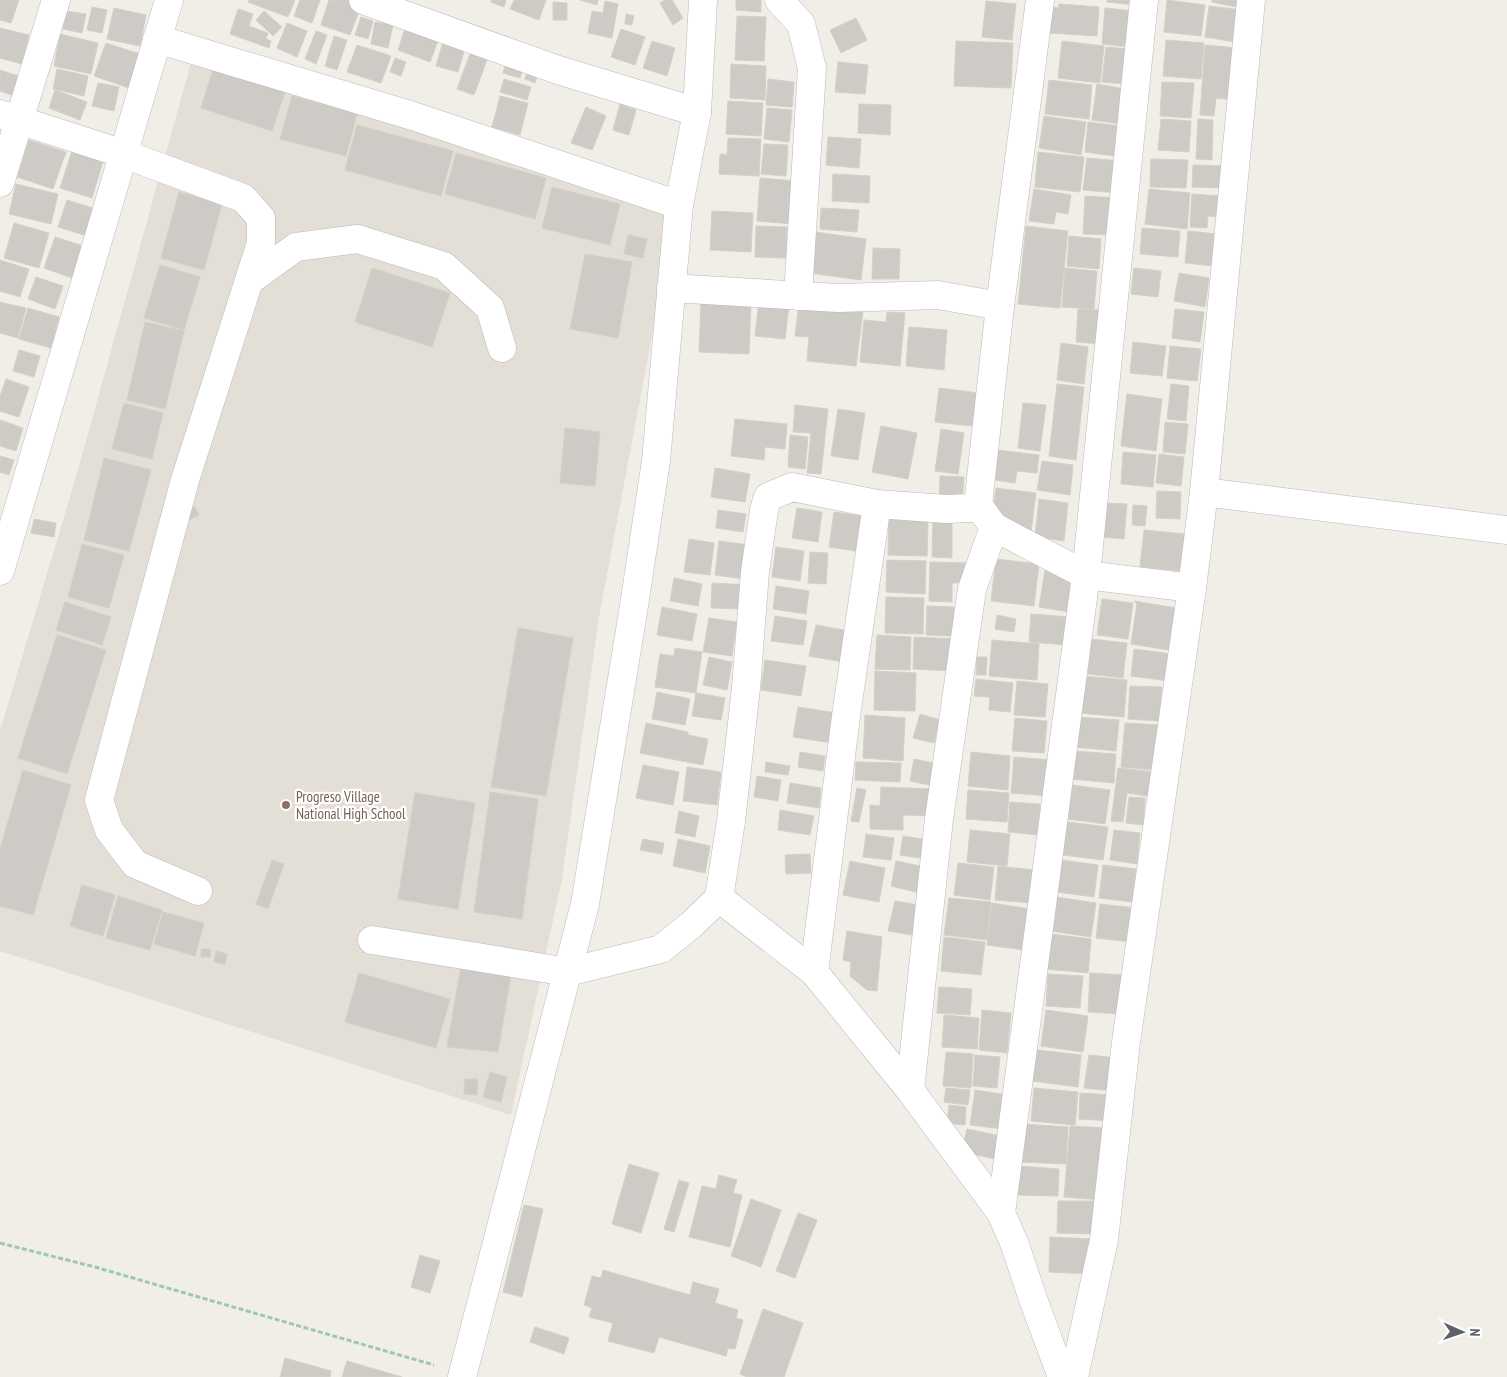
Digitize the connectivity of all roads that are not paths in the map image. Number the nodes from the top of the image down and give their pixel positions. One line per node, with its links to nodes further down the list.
1 (56, 0): 11 (street)
2 (169, 0): 9 (street)
3 (363, 0): 10 (street)
4 (779, 0): 17 (street)
5 (1040, 0): 18 (street)
6 (1144, 0): 25 (street)
7 (1251, 0): 20 (street)
8 (696, 2): 10 (street)
9 (157, 39): 12 (street); 14 (street)
10 (697, 112): 14 (street)
11 (10, 117): 12 (street); 13 (street)
12 (124, 154): 15 (street); 24 (street)
13 (0, 182)
14 (679, 205): 16 (street)
15 (249, 280): 19 (street); 27 (street)
16 (671, 288): 17 (street); 30 (street)
17 (798, 296): 18 (street)
18 (1000, 306): 22 (street)
19 (502, 348)
20 (1204, 492): 23 (street); 26 (street)
21 (877, 504): 22 (street); 28 (street); 31 (street)
22 (986, 516): 25 (street); 32 (street)
23 (1507, 530)
24 (0, 571)
25 (1086, 575): 26 (street); 33 (street)
26 (1192, 588): 36 (street)
27 (198, 891)
28 (719, 898): 30 (street); 31 (street)
29 (372, 940): 30 (street)
30 (568, 972): 34 (street)
31 (814, 972): 32 (street)
32 (910, 1090): 33 (street)
33 (1001, 1213): 35 (street)
34 (468, 1376)
35 (1062, 1377)
36 (1074, 1377)

